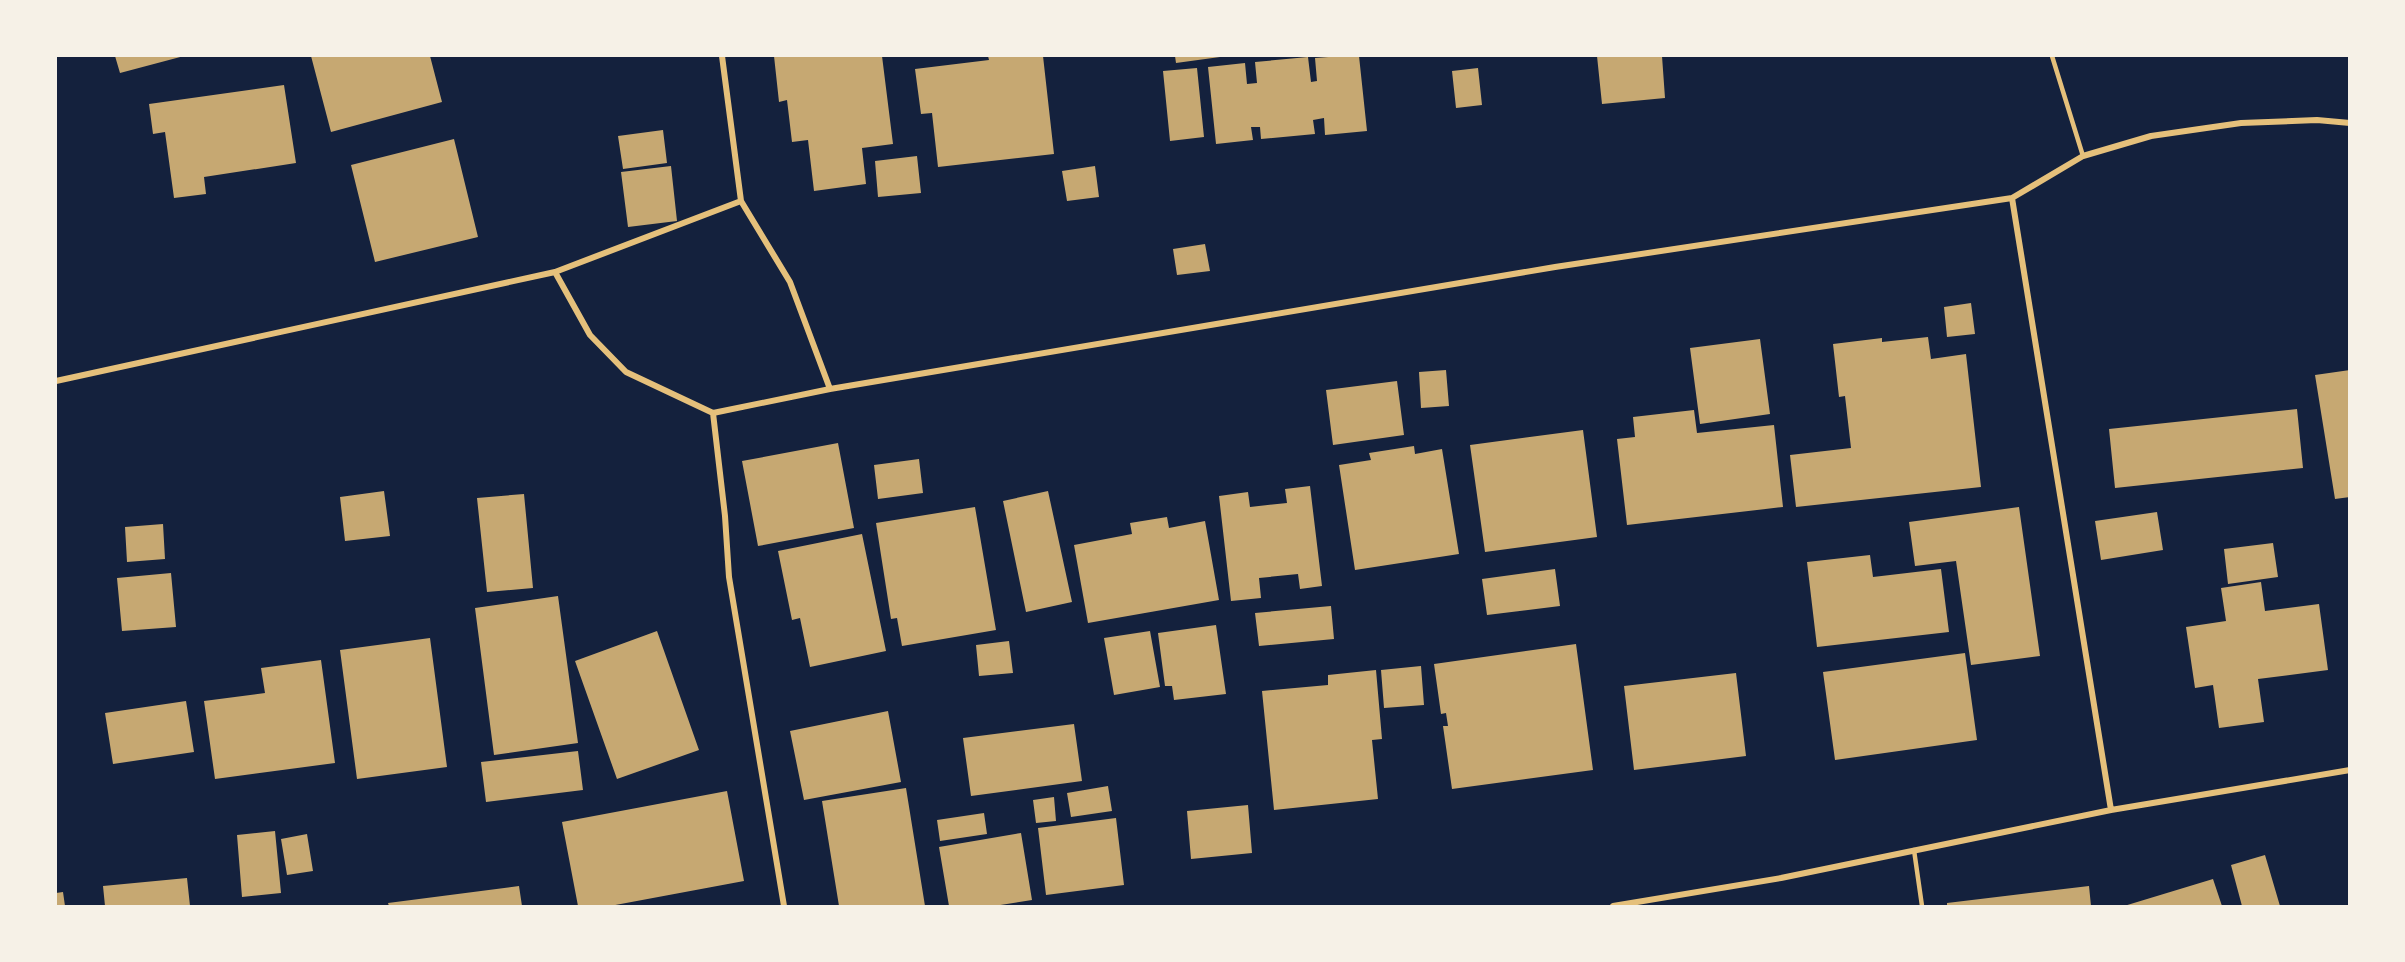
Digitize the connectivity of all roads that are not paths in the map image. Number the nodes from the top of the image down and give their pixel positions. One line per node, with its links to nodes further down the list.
1 (722, 56): 6 (street)
2 (2052, 56): 4 (lane)
3 (2349, 123): 4 (street)
4 (2083, 156): 5 (street)
5 (2012, 198): 9 (street); 12 (street)
6 (741, 201): 7 (street); 9 (street)
7 (555, 272): 8 (street); 10 (street)
8 (56, 381)
9 (830, 389): 10 (street)
10 (713, 413): 14 (street)
11 (2349, 770): 12 (street)
12 (2111, 810): 13 (street)
13 (1914, 850): 15 (street); 16 (lane)
14 (784, 906)
15 (1613, 906)
16 (1922, 906)

